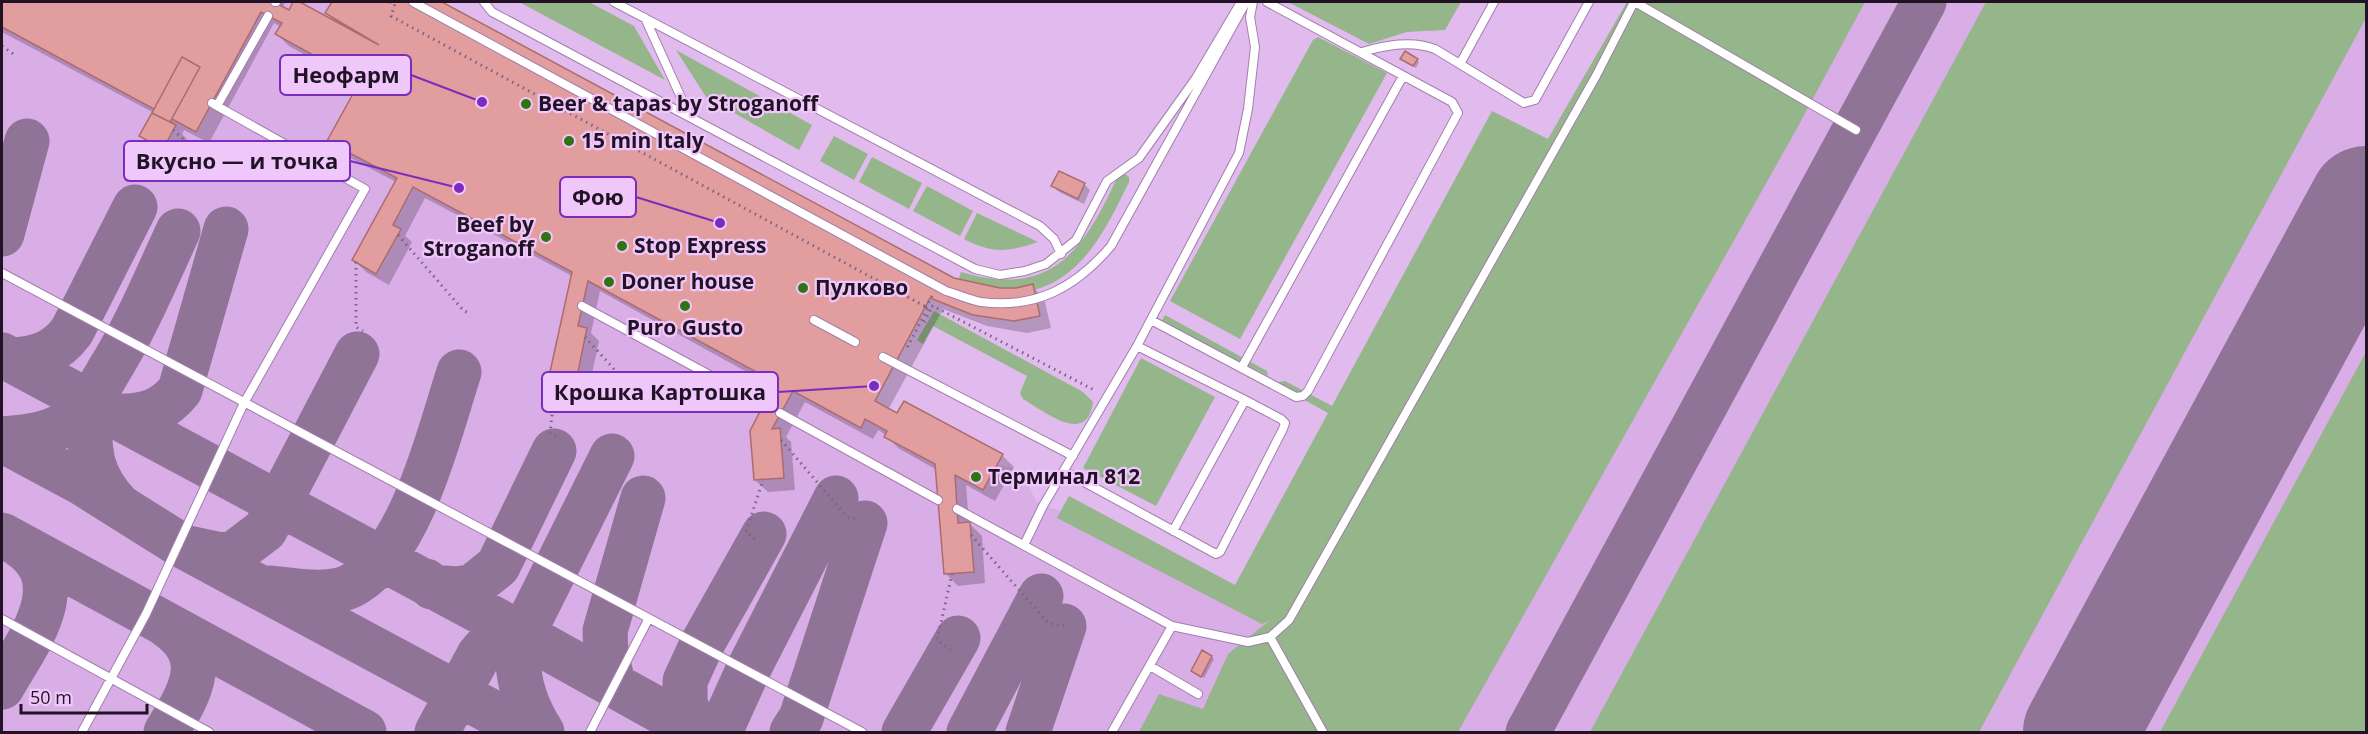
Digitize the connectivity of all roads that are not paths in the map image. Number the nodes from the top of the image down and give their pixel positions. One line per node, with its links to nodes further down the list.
1 (413, 2): 5 (lane)
2 (484, 2): 16 (lane)
3 (614, 2): 12 (lane)
4 (1241, 2): 18 (lane)
5 (1246, 2)
6 (1253, 2): 22 (lane)
7 (1267, 2): 13 (lane)
8 (1494, 2): 14 (lane)
9 (1588, 2): 14 (lane)
10 (1634, 2): 17 (lane); 40 (lane)
11 (268, 16): 28 (lane)
12 (645, 17): 16 (lane); 18 (lane)
13 (1362, 52): 14 (lane); 15 (lane)
14 (1460, 64)
15 (1403, 76): 26 (lane); 26 (lane)
16 (689, 115): 18 (lane)
17 (1856, 130)
18 (1061, 254)
19 (2, 273): 28 (lane)
20 (582, 306): 29 (lane)
21 (814, 320): 23 (lane)
22 (1151, 320): 24 (lane); 26 (lane)
23 (855, 342)
24 (1137, 346): 27 (lane); 31 (lane)
25 (883, 357): 31 (lane)
26 (1242, 367)
27 (1245, 399): 35 (lane); 35 (lane)
28 (244, 403): 38 (lane); 42 (lane)
29 (763, 404)
30 (780, 413): 33 (lane)
31 (1073, 456): 32 (lane)
32 (1064, 471): 35 (lane); 36 (lane)
33 (938, 500)
34 (957, 508): 36 (lane)
35 (1173, 531)
36 (1024, 545): 39 (lane)
37 (2, 619): 42 (lane)
38 (648, 620): 46 (lane); 47 (lane)
39 (1172, 626): 40 (lane); 41 (lane)
40 (1270, 637): 49 (lane)
41 (1150, 666): 43 (lane); 48 (lane)
42 (111, 681): 44 (lane); 45 (lane)
43 (1198, 694)
44 (82, 732)
45 (208, 732)
46 (590, 732)
47 (862, 732)
48 (1112, 732)
49 (1323, 732)

